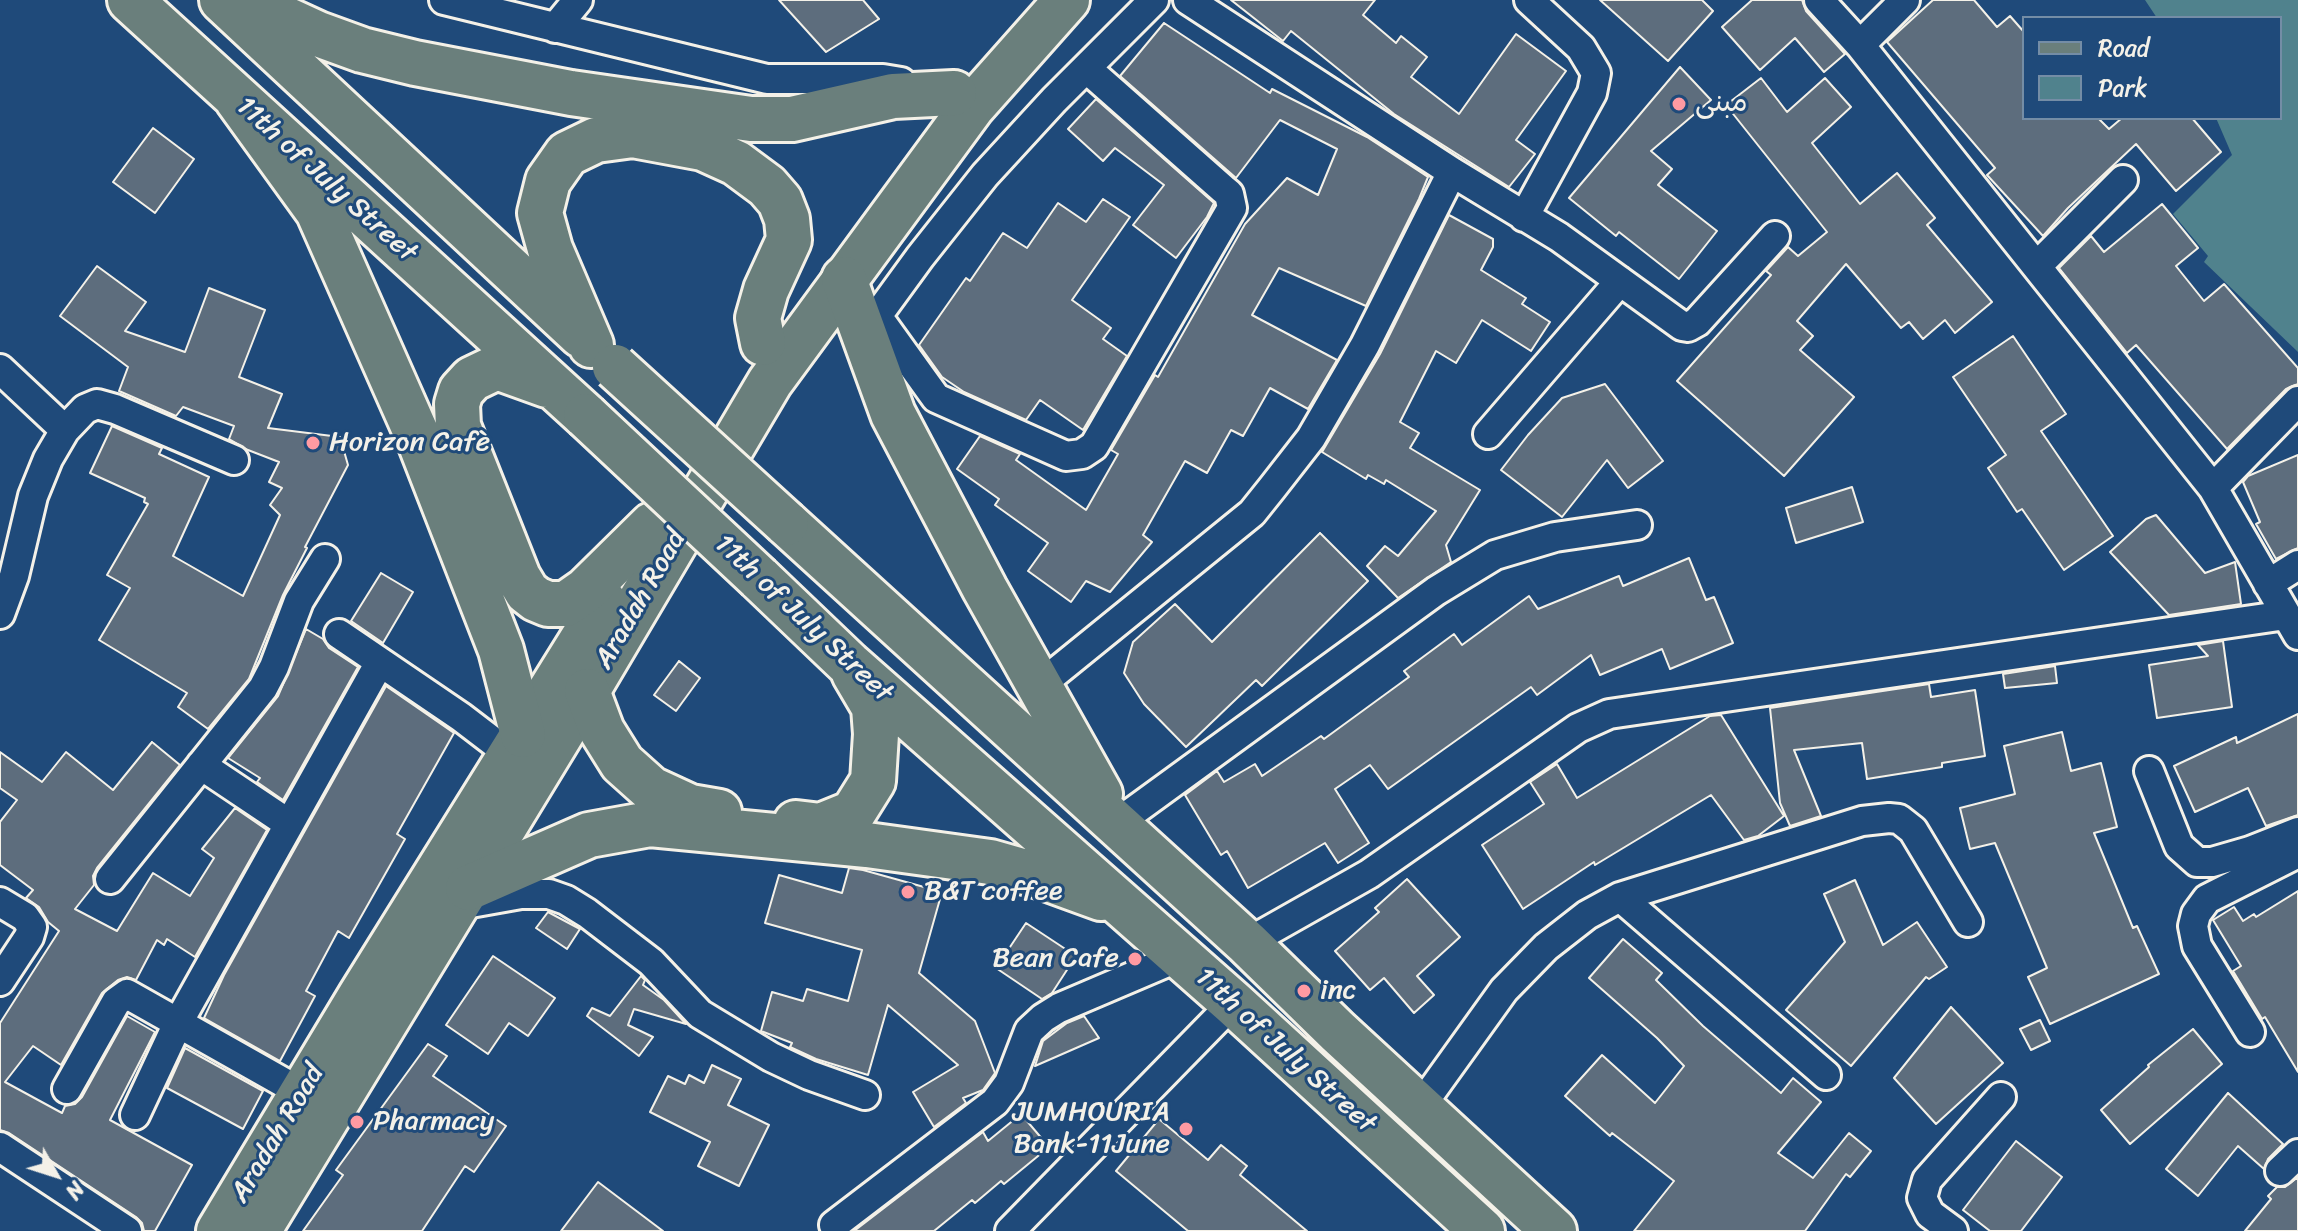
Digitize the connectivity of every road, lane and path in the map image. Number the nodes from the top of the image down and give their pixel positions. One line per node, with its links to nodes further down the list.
1 (130, 0): 16 (main road, 11th of July Street)
2 (222, 0): 27 (main road, 11th of July Street)
3 (256, 0): 17 (main road)
4 (444, 0): 13 (street)
5 (578, 0): 13 (street)
6 (1029, 0): 17 (main road, Aradah Road)
7 (1067, 0): 17 (main road, Aradah Road)
8 (1154, 0): 15 (street)
9 (1188, 0): 18 (street)
10 (1529, 0): 20 (street)
11 (1819, 0): 14 (street)
12 (1905, 0): 14 (street)
13 (555, 28): 17 (street)
14 (1860, 45): 22 (street)
15 (1086, 68): 25 (street); 25 (street)
16 (237, 99): 30 (main road, 11th of July Street); 47 (main road)
17 (963, 100): 23 (main road, Aradah Road); 26 (main road, Aradah Road)
18 (1452, 172): 20 (street); 45 (street)
19 (2123, 180): 22 (street)
20 (1524, 217): 24 (street)
21 (1775, 236): 24 (street)
22 (2037, 266): 34 (street)
23 (844, 279): 25 (main road); 46 (main road, Aradah Road)
24 (1620, 281): 32 (street)
25 (871, 328): 45 (main road)
26 (763, 343): 27 (main road); 35 (main road, Aradah Road)
27 (603, 356): 51 (main road, 11th of July Street, bridge)
28 (0, 369): 31 (street)
29 (2298, 401): 34 (street)
30 (571, 402): 35 (main road); 44 (main road, 11th of July Street, bridge)
31 (65, 430): 33 (street); 40 (street)
32 (1488, 434)
33 (234, 460)
34 (2213, 488): 39 (street)
35 (652, 525): 47 (main road, Aradah Road)
36 (1637, 525): 51 (street)
37 (325, 559): 48 (street)
38 (2298, 565): 39 (street)
39 (2268, 584): 41 (street)
40 (0, 614)
41 (2292, 625): 60 (street)
42 (339, 634): 43 (street)
43 (380, 662): 47 (street); 50 (street)
44 (849, 664): 46 (main road); 58 (main road, 11th of July Street)
45 (1040, 685): 51 (main road)
46 (587, 691): 55 (main road, Aradah Road)
47 (517, 746): 68 (main road, Aradah Road)
48 (201, 765): 50 (street); 54 (street)
49 (2149, 771): 52 (street)
50 (289, 824): 64 (street)
51 (1116, 824): 60 (main road, 11th of July Street)
52 (2298, 832)
53 (2298, 853): 65 (street)
54 (110, 879)
55 (462, 897): 58 (main road); 69 (street); 77 (main road, Aradah Road)
56 (1620, 897): 59 (street); 66 (street); 71 (street)
57 (0, 902): 62 (street)
58 (1128, 909): 61 (main road, 11th of July Street)
59 (1968, 922)
60 (1247, 943): 71 (main road, 11th of July Street)
61 (1181, 956): 63 (main road, 11th of July Street); 74 (street)
62 (0, 981)
63 (1233, 1003): 78 (street); 79 (main road, 11th of July Street)
64 (179, 1021): 67 (street); 68 (street); 72 (street)
65 (2250, 1032)
66 (1826, 1075)
67 (67, 1089)
68 (304, 1094): 76 (main road, Aradah Road)
69 (865, 1095)
70 (2001, 1097): 81 (street)
71 (1420, 1107): 80 (main road, 11th of July Street)
72 (135, 1115)
73 (0, 1147): 75 (street)
74 (834, 1225)
75 (127, 1231)
76 (219, 1231)
77 (258, 1231)
78 (1010, 1231)
79 (1482, 1231)
80 (1554, 1231)
81 (1953, 1231)

